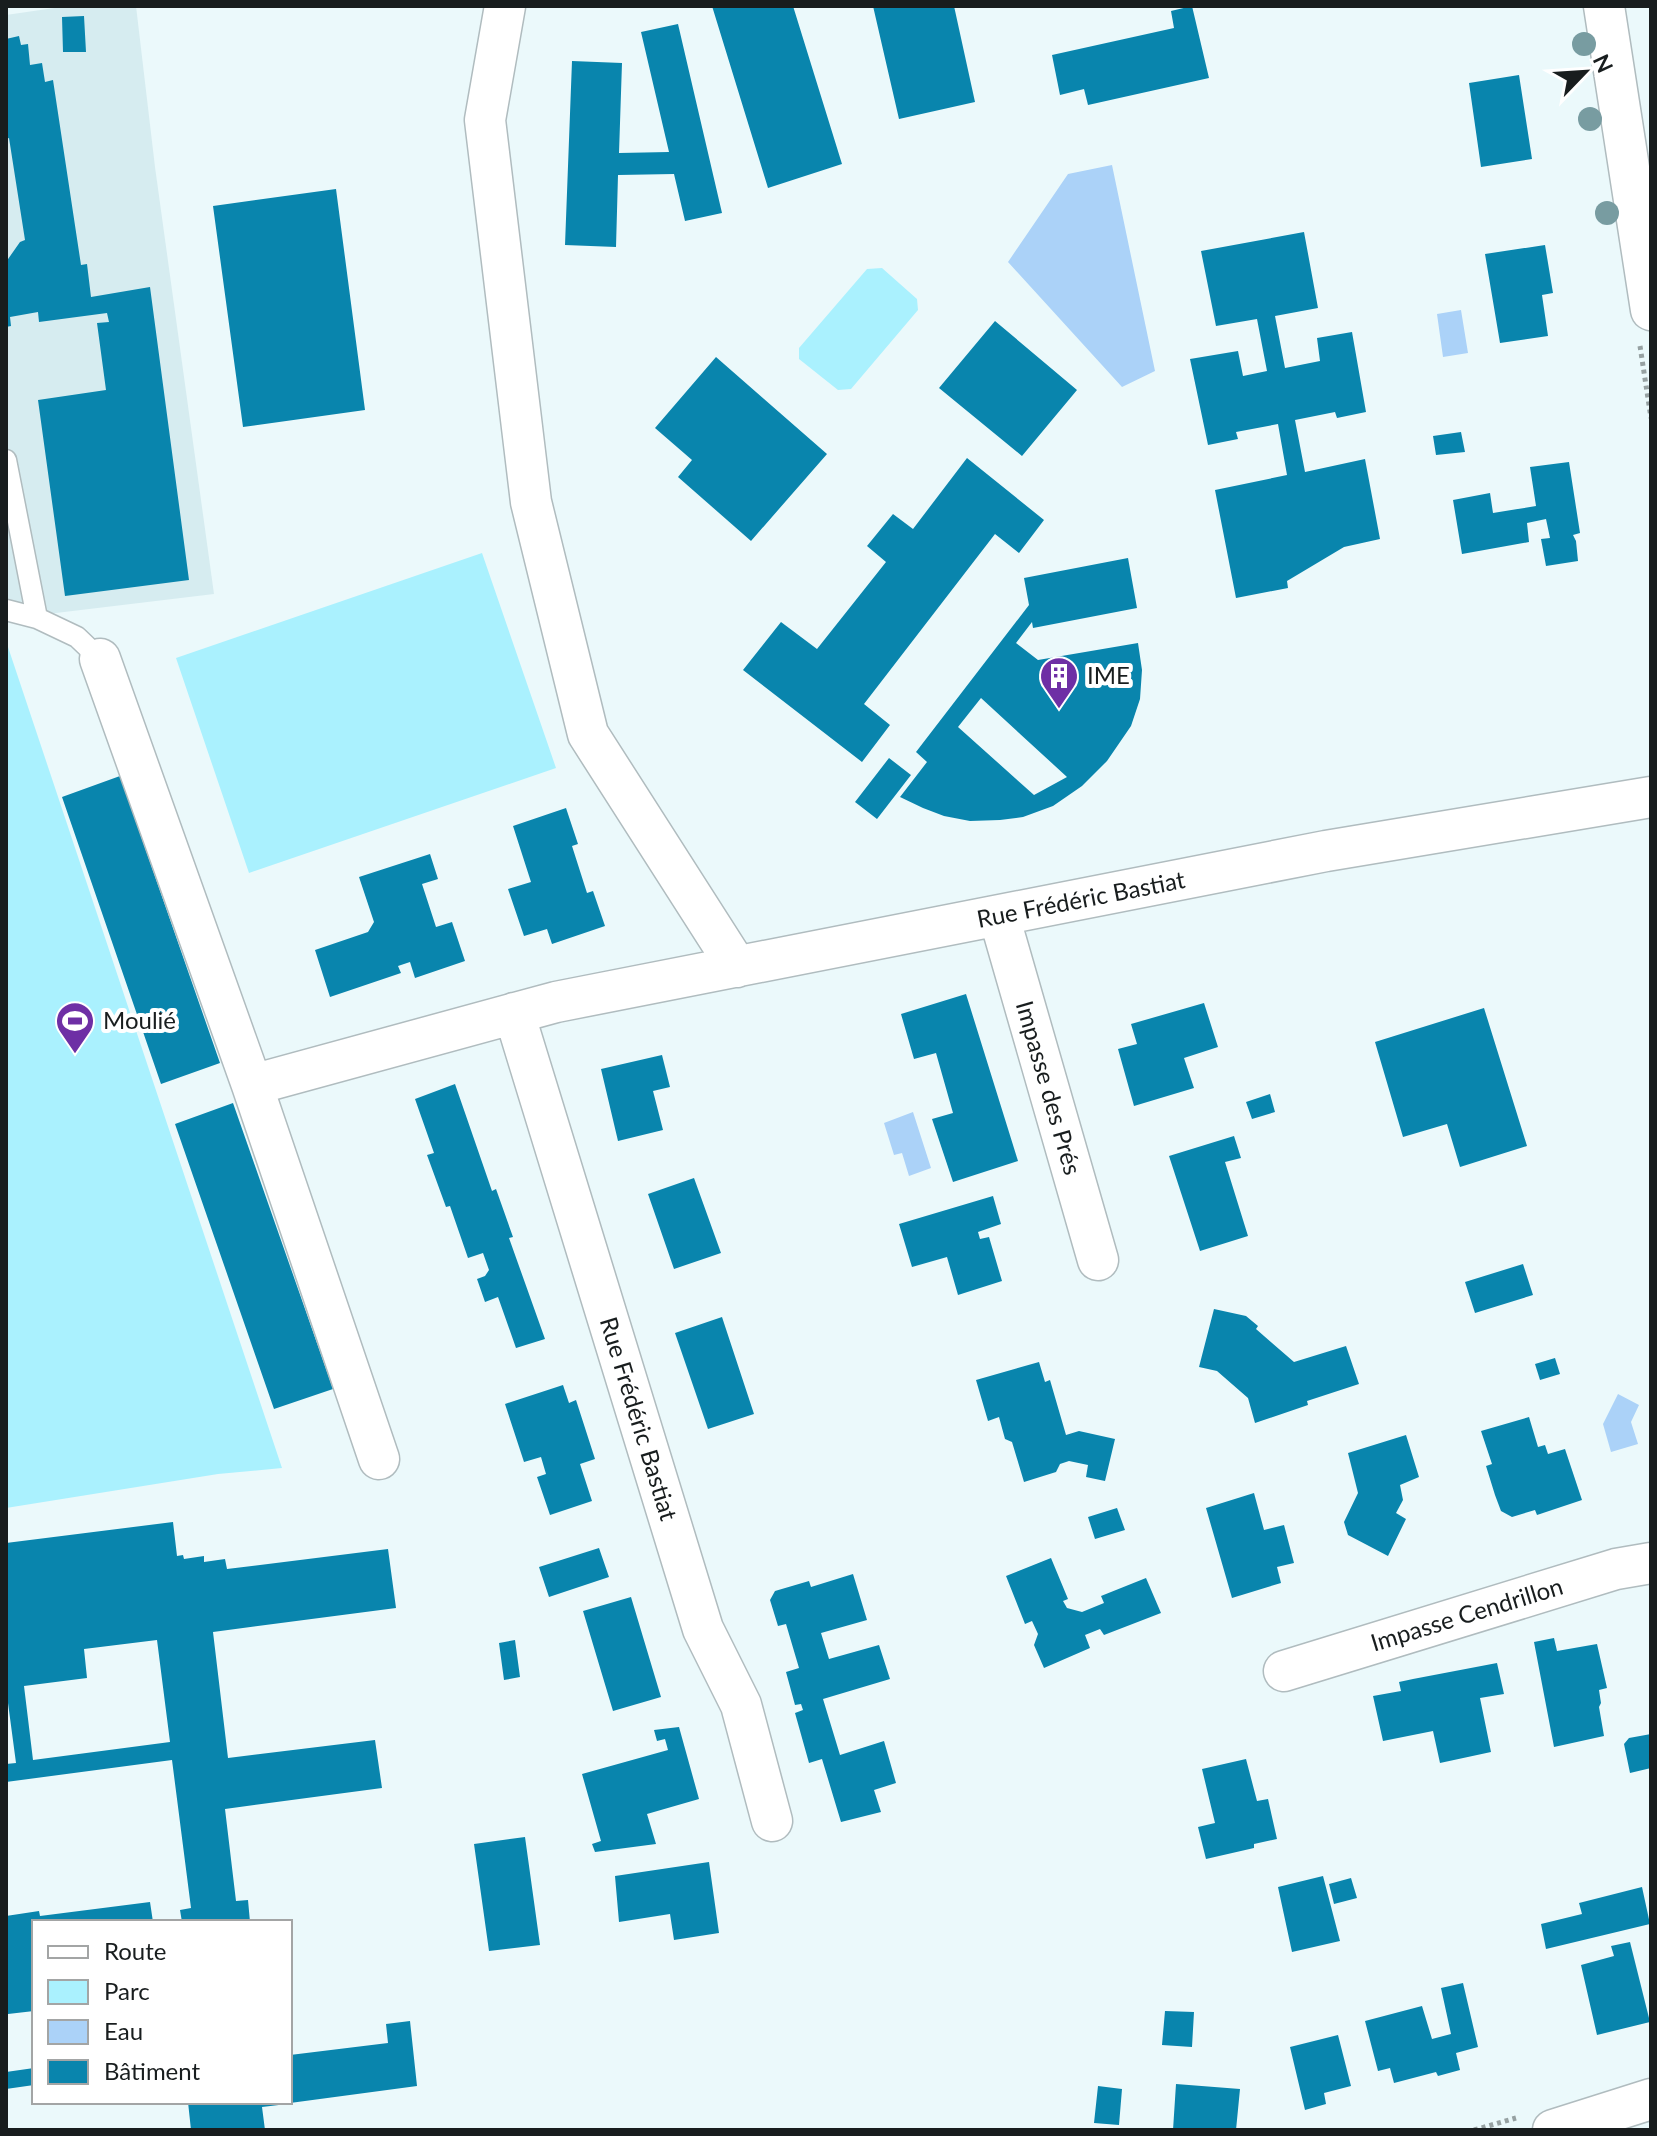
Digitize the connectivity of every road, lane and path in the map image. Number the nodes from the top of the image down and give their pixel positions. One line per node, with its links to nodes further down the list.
1 (505, 6): 10 (street)
2 (1604, 6): 3 (street)
3 (1651, 310)
4 (6, 460): 6 (lane)
5 (6, 610): 6 (lane)
6 (37, 618): 7 (lane)
7 (100, 659): 12 (street)
8 (1651, 797): 9 (street, Rue Frédéric Bastiat)
9 (999, 916): 10 (street, Rue Frédéric Bastiat); 13 (street, Impasse des Prés)
10 (737, 967): 11 (street, Rue Frédéric Bastiat)
11 (514, 1013): 12 (street, Rue Frédéric Bastiat); 17 (street, Rue Frédéric Bastiat)
12 (252, 1085): 14 (street)
13 (1098, 1260)
14 (379, 1459)
15 (1651, 1563): 16 (street, Impasse Cendrillon)
16 (1284, 1671)
17 (772, 1821)
18 (1651, 2099): 19 (street)
19 (1553, 2130)

